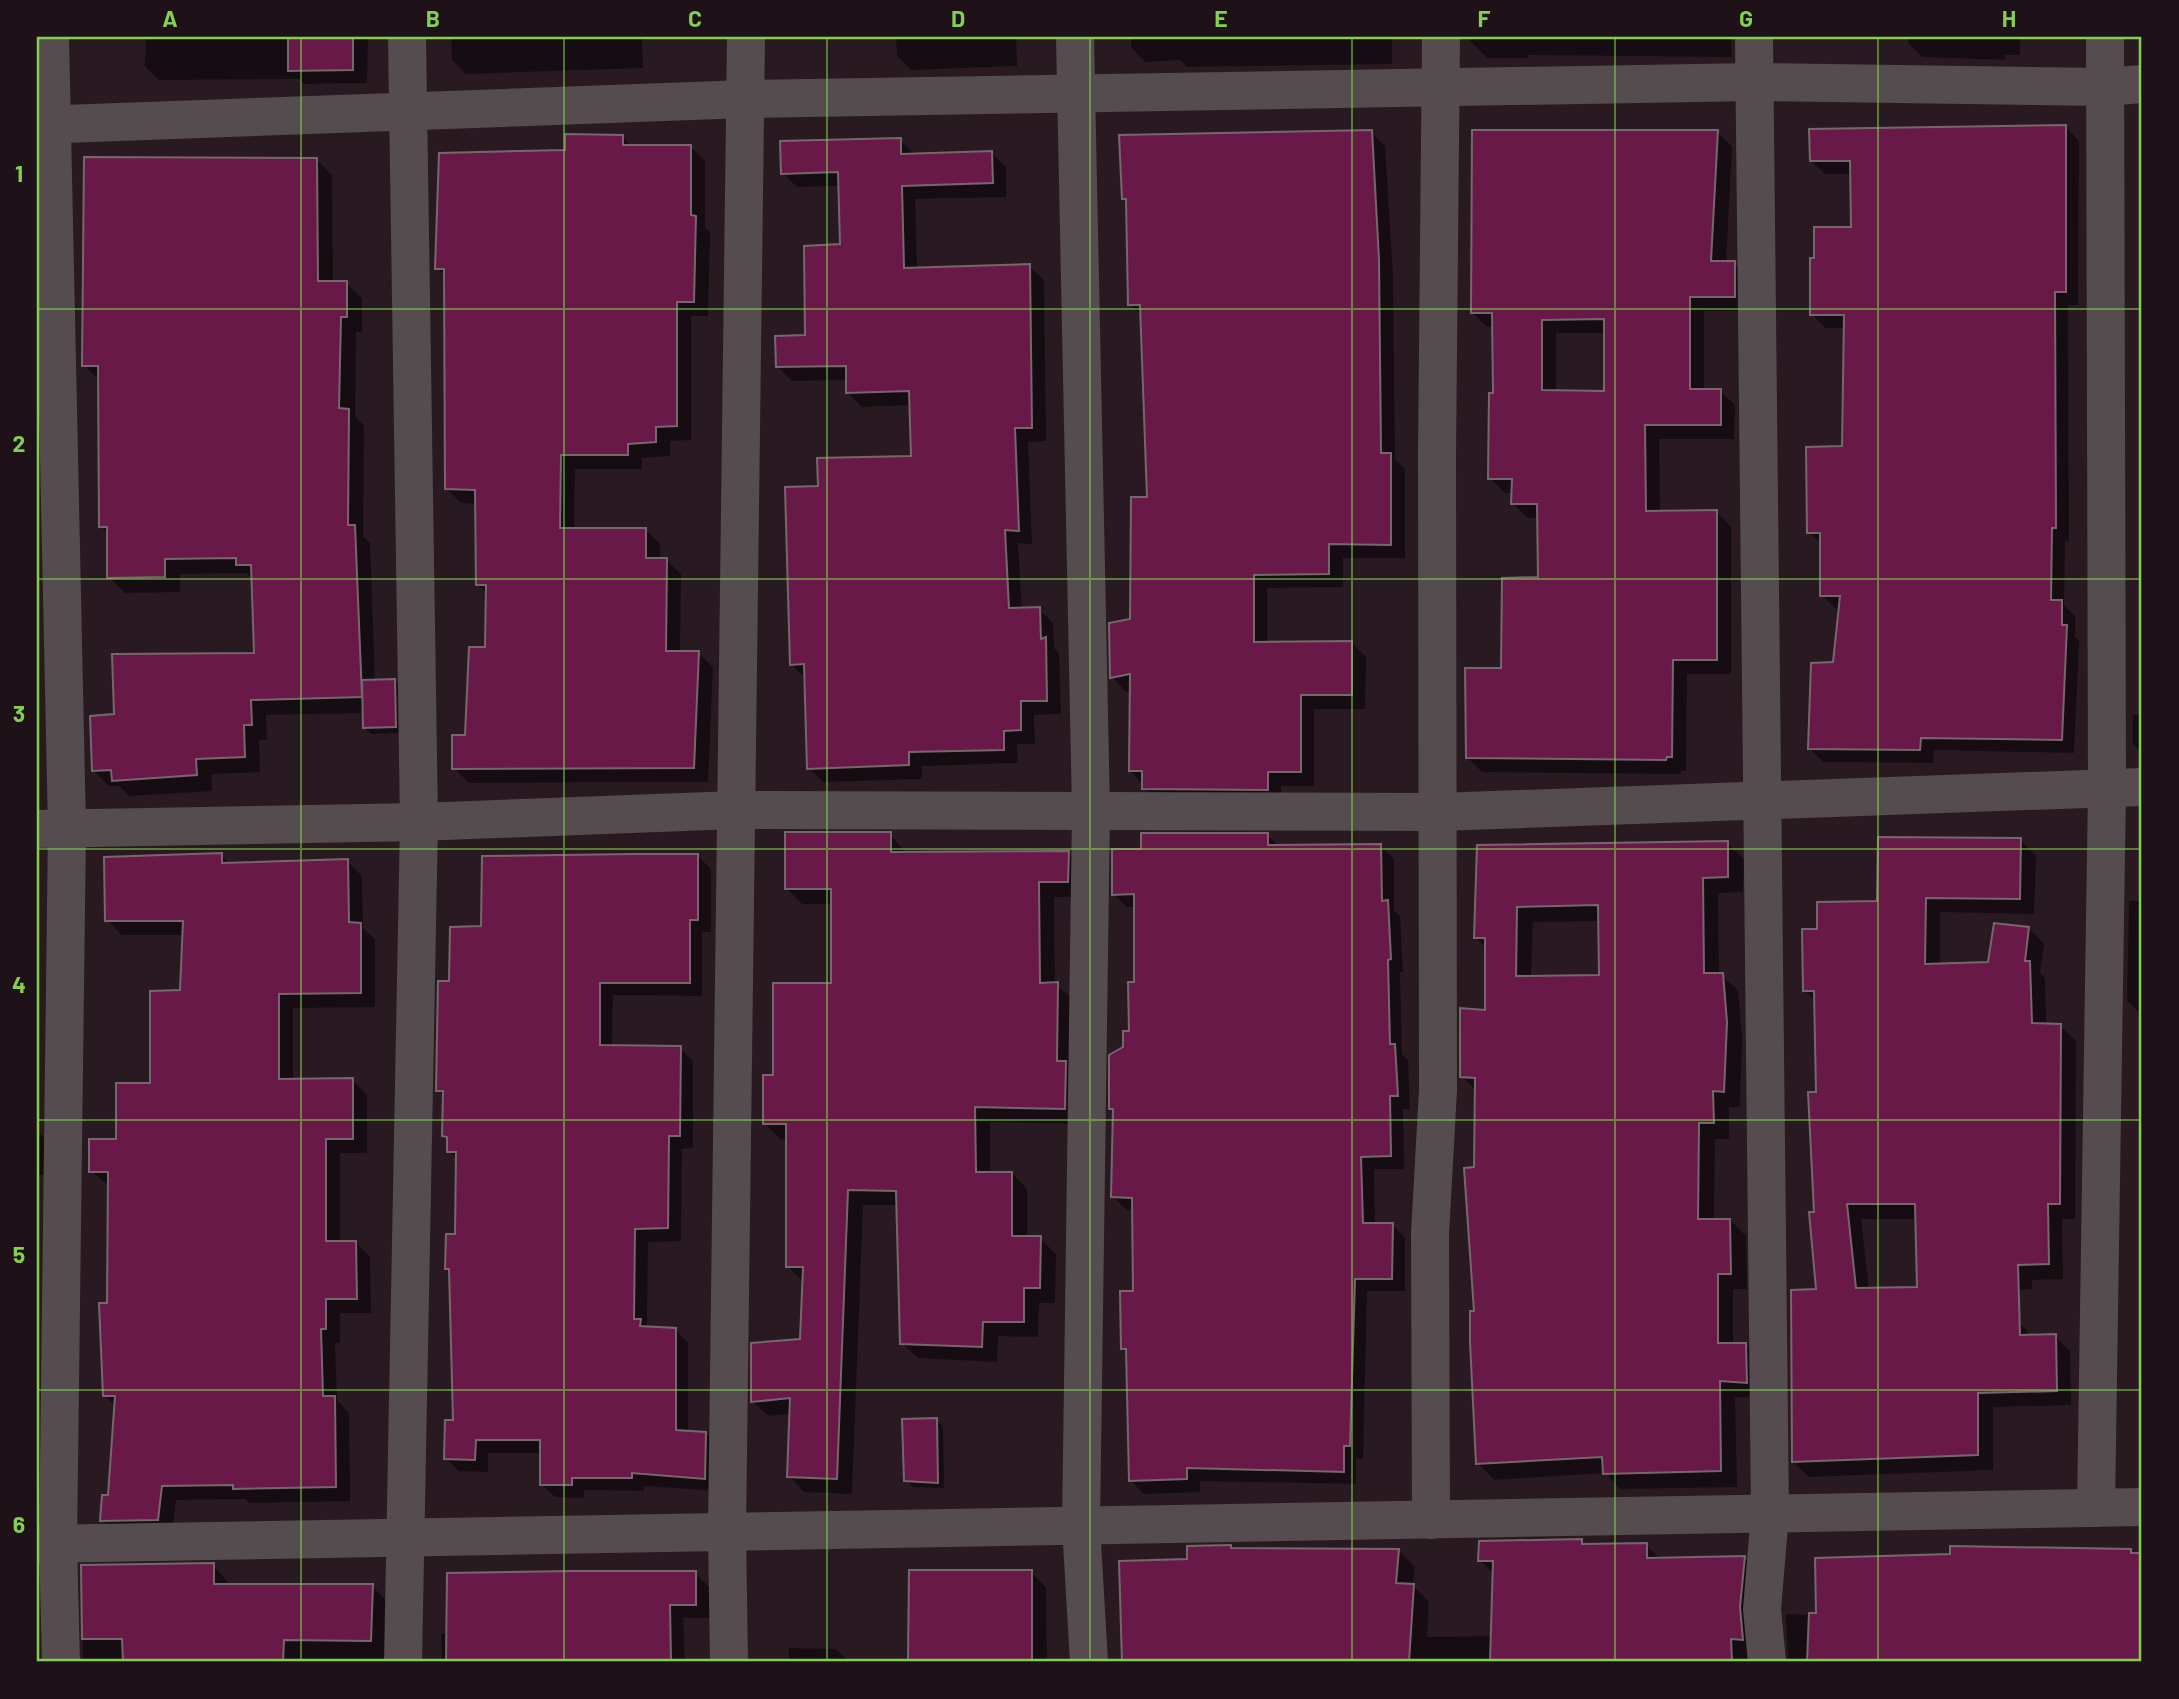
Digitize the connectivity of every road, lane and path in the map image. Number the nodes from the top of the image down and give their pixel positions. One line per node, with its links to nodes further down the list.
1 (50, 37): 15 (street)
2 (407, 37): 14 (street)
3 (746, 37): 13 (street)
4 (1075, 37): 12 (street)
5 (1441, 37): 10 (street)
6 (1754, 37): 8 (street)
7 (2105, 37): 11 (street)
8 (1754, 82): 10 (street); 11 (street); 17 (street)
9 (2142, 85): 11 (street)
10 (1443, 87): 12 (street); 20 (street)
11 (2104, 87): 16 (street)
12 (1074, 93): 13 (street); 19 (street)
13 (746, 99): 14 (street); 18 (street)
14 (408, 110): 15 (street); 21 (street)
15 (44, 125): 22 (street)
16 (2125, 788): 17 (street); 24 (street)
17 (1761, 800): 20 (street); 25 (street)
18 (736, 810): 19 (street); 21 (street); 28 (street)
19 (1091, 811): 20 (street); 27 (street)
20 (1438, 812): 26 (street)
21 (419, 822): 22 (street); 29 (street)
22 (52, 828): 30 (street)
23 (2142, 1507): 24 (street)
24 (2096, 1508): 25 (street)
25 (1770, 1514): 26 (street); 35 (street)
26 (1431, 1520): 27 (street)
27 (1081, 1526): 28 (street); 34 (street)
28 (727, 1532): 29 (street); 33 (street)
29 (403, 1538): 30 (street); 32 (street)
30 (48, 1544): 31 (street)
31 (61, 1662)
32 (403, 1662)
33 (729, 1662)
34 (1089, 1662)
35 (1767, 1662)

